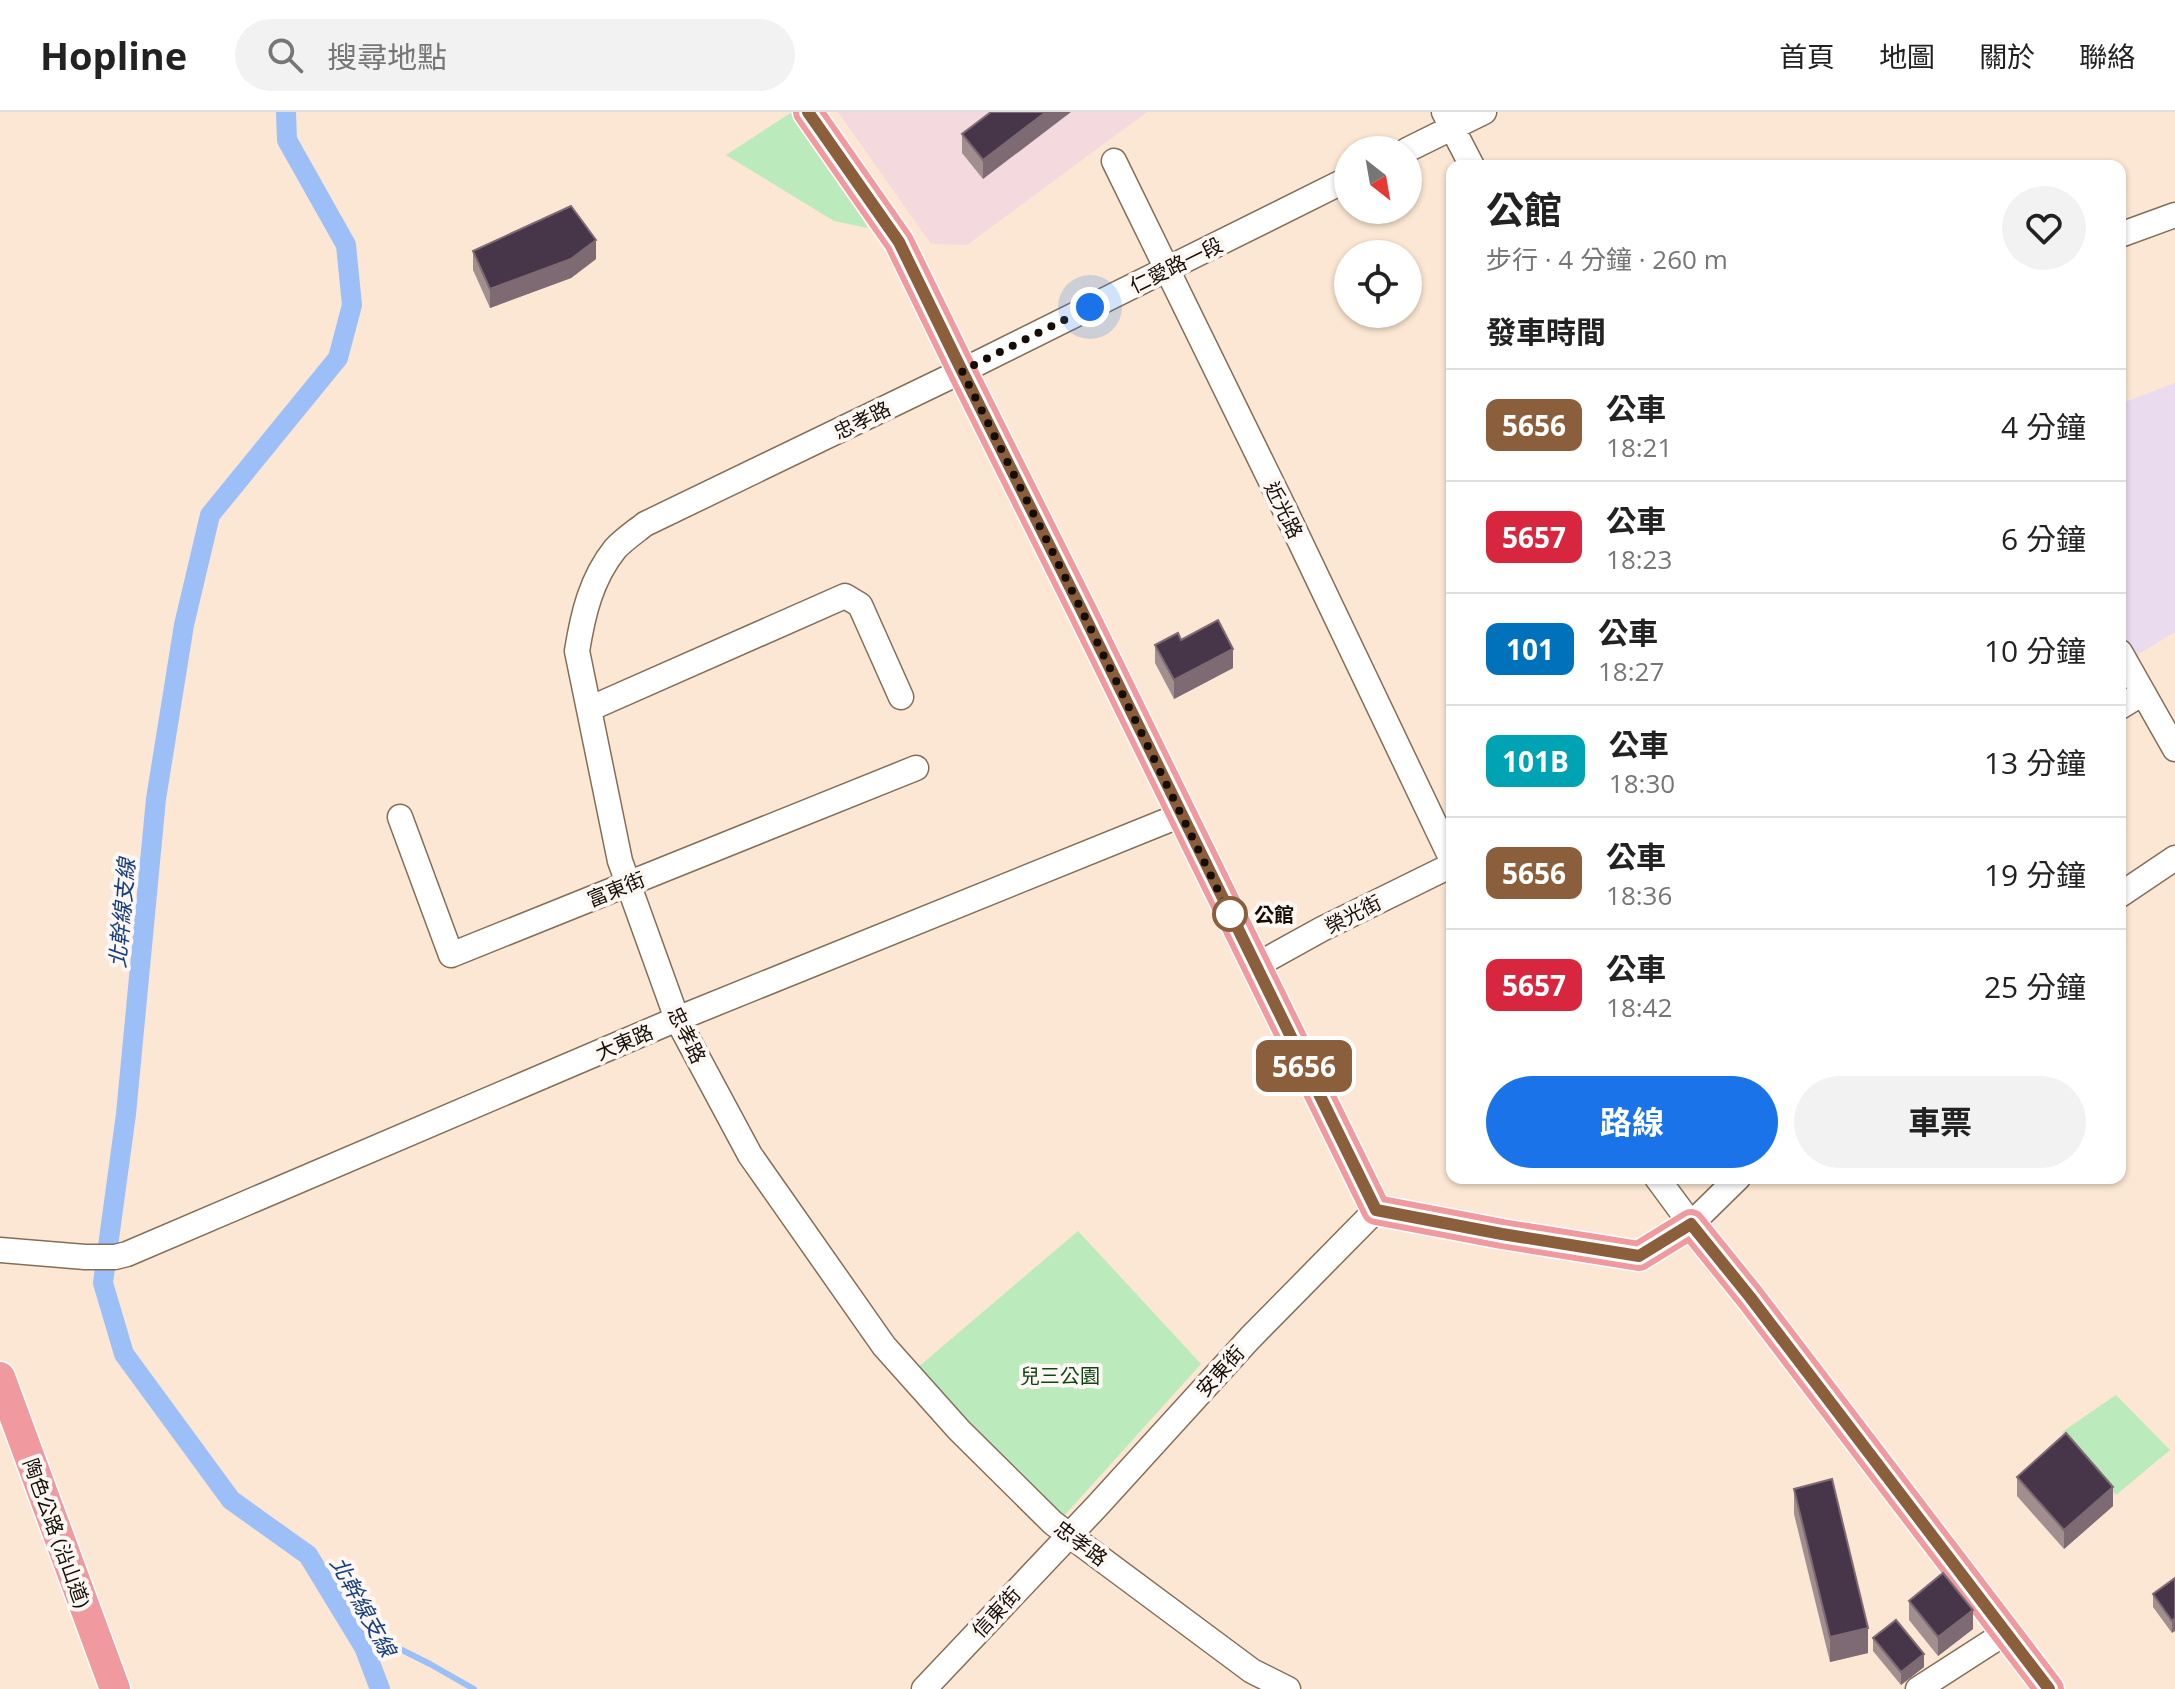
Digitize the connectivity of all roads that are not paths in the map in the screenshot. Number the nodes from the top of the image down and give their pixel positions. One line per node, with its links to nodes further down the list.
1 (808, 112): 11 (main road)
2 (1484, 112): 3 (street)
3 (1449, 120): 4 (street); 5 (street)
4 (1422, 139)
5 (1469, 160)
6 (1114, 161): 10 (street, 近光路)
7 (1334, 186): 10 (street, 仁愛路一段)
8 (2175, 215): 9 (street)
9 (2126, 233)
10 (1167, 269): 11 (street, 仁愛路一段); 21 (street, 近光路)
11 (962, 371): 16 (street, 忠孝路); 19 (main road)
12 (2126, 663): 13 (street)
13 (2143, 693): 15 (street); 17 (street)
14 (901, 697): 16 (street)
15 (2126, 703)
16 (589, 709): 24 (street, 忠孝路)
17 (2175, 749)
18 (916, 768): 24 (street, 富東街)
19 (1181, 815): 26 (main road); 27 (street, 大東路)
20 (400, 817): 24 (street, 富東街)
21 (1446, 850)
22 (2175, 858): 25 (street)
23 (1446, 865): 26 (street, 榮光街)
24 (628, 884): 27 (street, 忠孝路)
25 (2126, 891)
26 (1255, 966): 30 (main road)
27 (677, 1019): 32 (street, 大東路); 34 (street, 忠孝路)
28 (1661, 1184): 31 (street)
29 (1732, 1184): 31 (street)
30 (1376, 1210): 31 (main road); 34 (street, 安東街)
31 (1691, 1224): 35 (main road)
32 (0, 1250)
33 (0, 1377): 37 (main road, 陶色公路 (沿山道))
34 (1068, 1535): 36 (street, 忠孝路); 38 (street, 信東街)
35 (2005, 1633): 40 (street); 41 (main road)
36 (1244, 1680): 39 (street, 忠孝路)
37 (115, 1689)
38 (924, 1689)
39 (1288, 1689)
40 (1918, 1689)
41 (2049, 1689)

